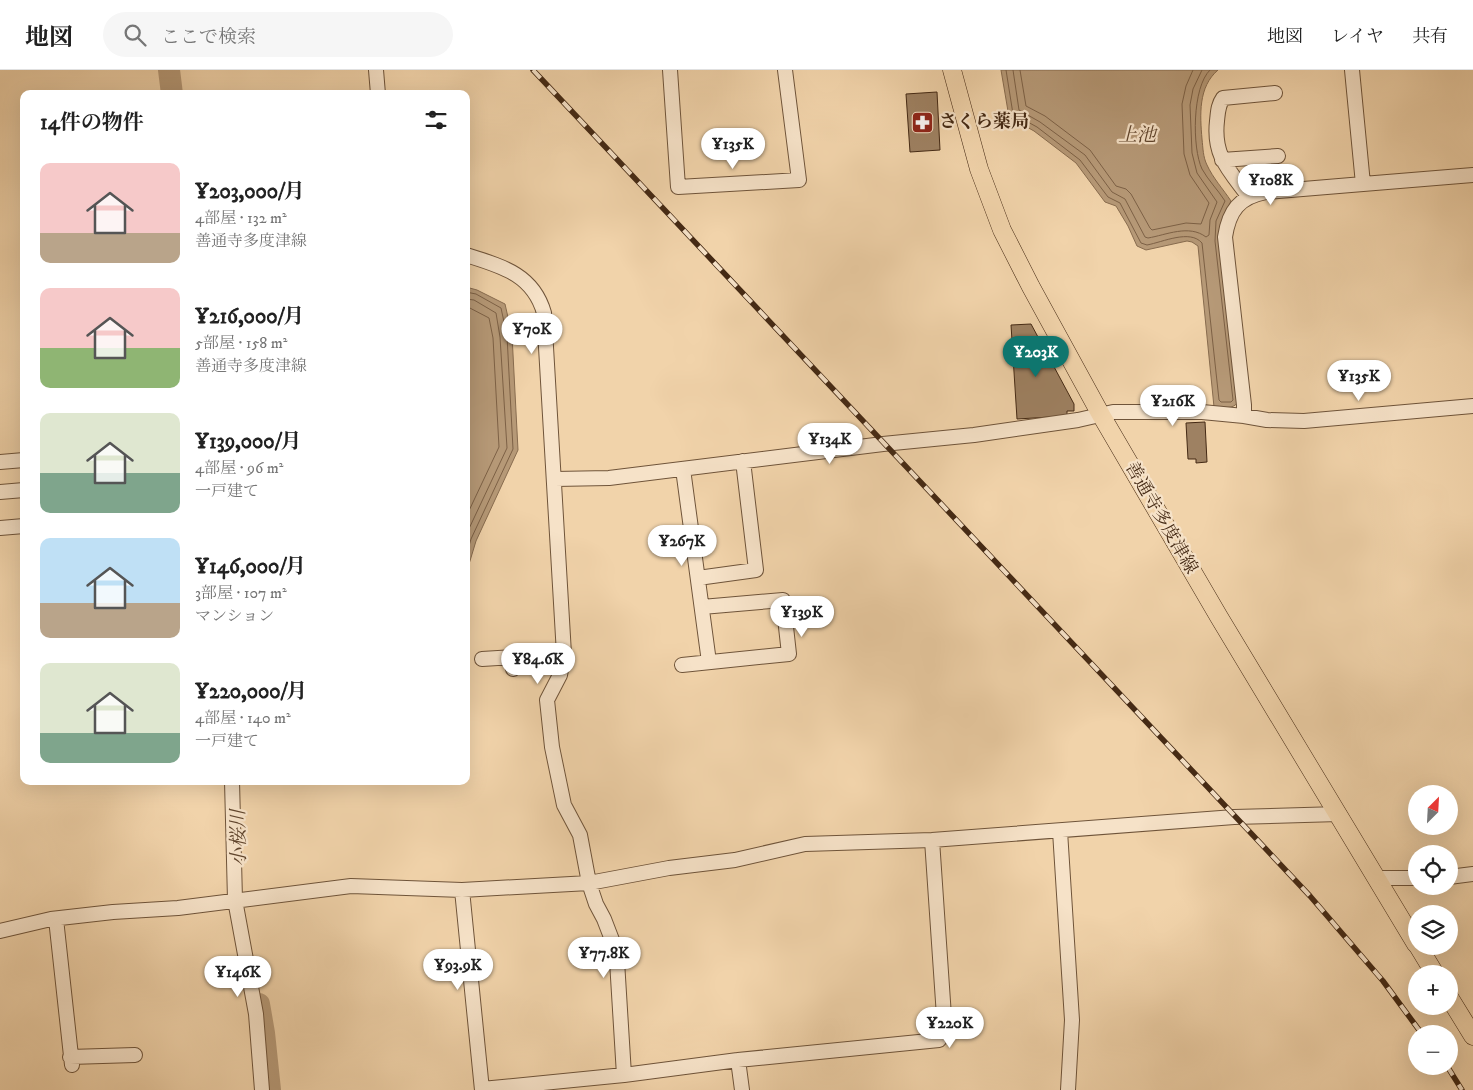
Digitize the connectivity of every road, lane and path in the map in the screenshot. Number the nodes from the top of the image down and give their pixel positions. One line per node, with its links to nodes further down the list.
1 (376, 70): 6 (street)
2 (670, 70): 3 (street)
3 (785, 70)
4 (952, 70): 15 (main road, 善通寺多度津線)
5 (1352, 70): 11 (street)
6 (378, 90)
7 (1275, 93): 9 (street)
8 (1278, 156): 9 (street)
9 (1222, 160): 12 (street)
10 (1473, 175): 11 (street)
11 (1362, 184): 12 (street)
12 (1248, 197): 16 (street)
13 (470, 256): 21 (street)
14 (1473, 406): 16 (street)
15 (1101, 415): 16 (street); 18 (street); 33 (main road, 善通寺多度津線)
16 (1244, 416)
17 (20, 460): 19 (street)
18 (743, 461): 20 (street); 26 (street)
19 (0, 462)
20 (683, 469): 21 (street); 26 (street)
21 (555, 479): 28 (street)
22 (20, 490): 23 (street)
23 (0, 492)
24 (20, 526): 25 (street)
25 (0, 528)
26 (698, 578): 27 (street)
27 (702, 607): 30 (street); 30 (street)
28 (564, 654): 29 (street); 40 (street)
29 (482, 659)
30 (709, 662): 31 (street)
31 (682, 665)
32 (232, 785): 42 (street)
33 (1339, 814): 34 (street); 38 (main road, 善通寺多度津線)
34 (1060, 831): 35 (street); 54 (street)
35 (932, 840): 40 (street); 49 (street)
36 (1473, 874): 37 (street)
37 (1458, 876)
38 (1376, 878): 39 (street); 44 (main road, 善通寺多度津線)
39 (1408, 878)
40 (589, 883): 41 (street); 50 (street)
41 (462, 890): 42 (street); 52 (street)
42 (235, 900): 43 (street); 51 (street)
43 (56, 919): 45 (street); 48 (street)
44 (1408, 930)
45 (0, 931)
46 (1458, 1012): 47 (main road)
47 (1473, 1036)
48 (135, 1056)
49 (738, 1060): 50 (street); 53 (street)
50 (624, 1075): 52 (street)
51 (262, 1090)
52 (482, 1090)
53 (742, 1090)
54 (1068, 1090)

